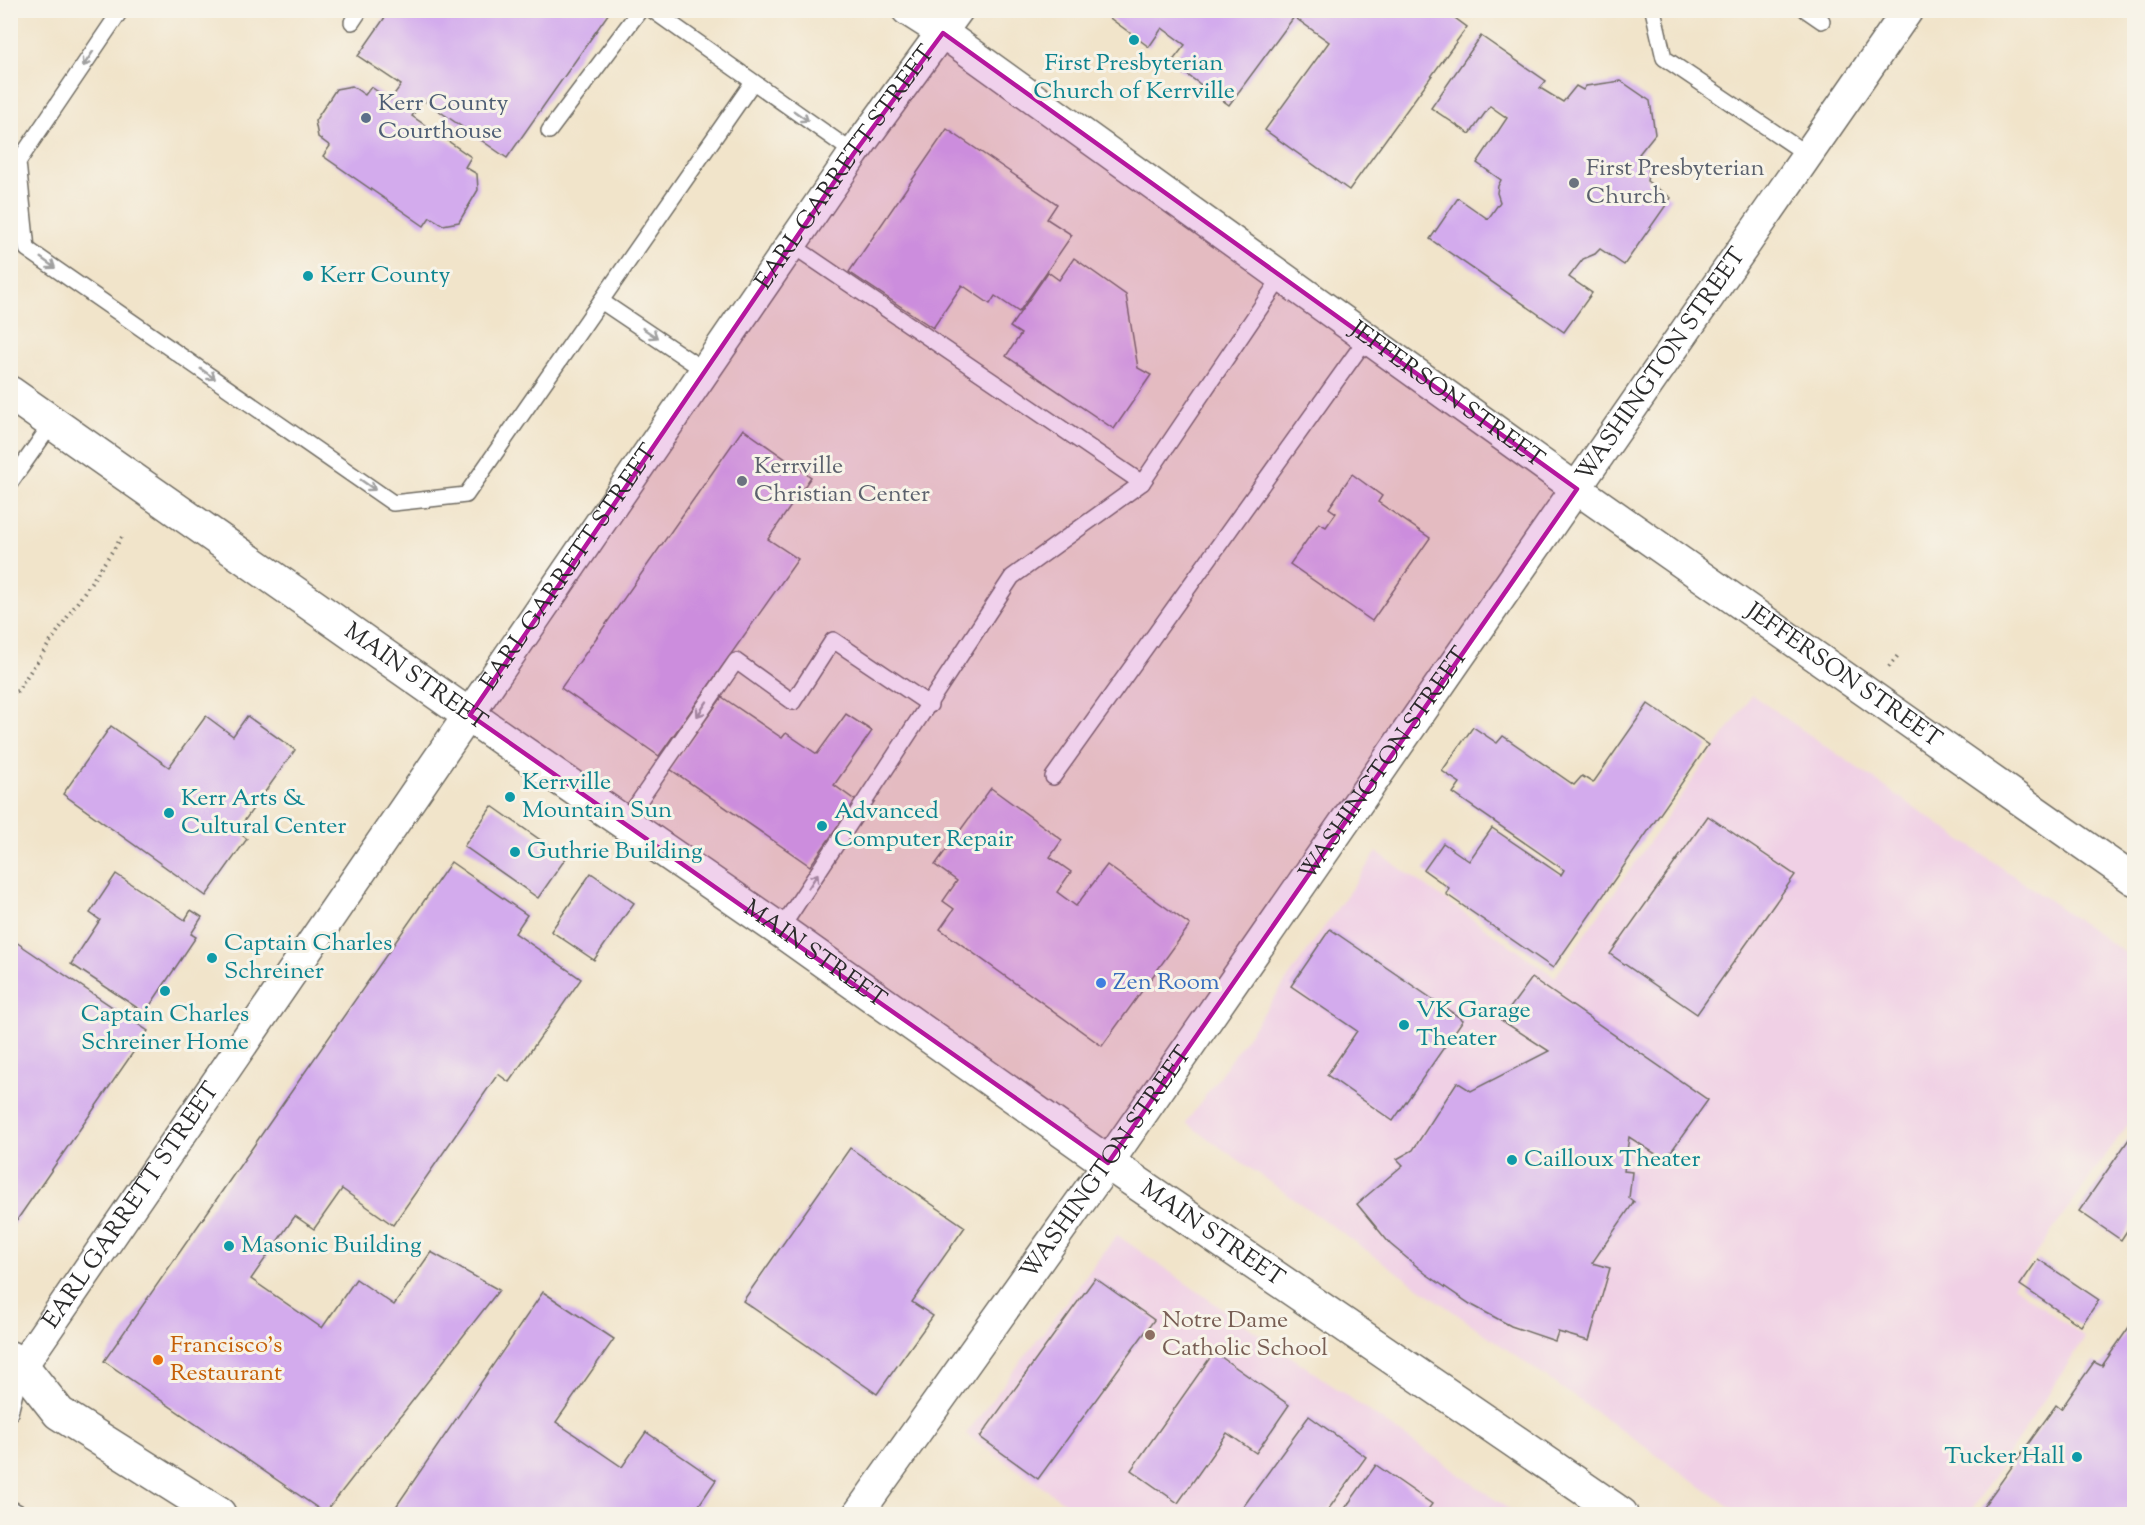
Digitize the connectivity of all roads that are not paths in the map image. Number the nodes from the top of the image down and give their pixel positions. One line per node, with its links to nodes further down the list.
1 (121, 10): 16 (lane, one-way to 16)
2 (640, 10): 11 (lane)
3 (652, 10): 10 (lane)
4 (907, 10): 9 (street, JEFFERSON STREET)
5 (1653, 10): 13 (lane)
6 (1806, 10): 8 (lane)
7 (1908, 10): 13 (street, WASHINGTON STREET)
8 (1821, 21)
9 (950, 22): 12 (street, EARL GARRETT STREET); 15 (street, JEFFERSON STREET)
10 (753, 82): 12 (lane, one-way to 12); 16 (lane)
11 (549, 131)
12 (854, 153): 14 (street, EARL GARRETT STREET)
13 (1808, 155): 23 (street, WASHINGTON STREET)
14 (792, 245): 18 (street, EARL GARRETT STREET); 22 (lane)
15 (1282, 276): 17 (street, JEFFERSON STREET); 22 (lane)
16 (601, 301): 18 (lane, one-way to 18)
17 (1367, 338): 23 (street, JEFFERSON STREET); 26 (lane)
18 (705, 371): 25 (street, EARL GARRETT STREET)
19 (10, 393): 20 (main road, MAIN STREET)
20 (53, 422): 21 (lane); 25 (main road, MAIN STREET)
21 (10, 483)
22 (1142, 483): 24 (lane)
23 (1577, 489): 28 (street, JEFFERSON STREET); 30 (street, WASHINGTON STREET)
24 (930, 705): 27 (lane, one-way to 27); 29 (lane, one-way to 24)
25 (470, 715): 27 (main road, MAIN STREET); 31 (street, EARL GARRETT STREET)
26 (1053, 777)
27 (624, 823): 29 (main road, MAIN STREET)
28 (2134, 880)
29 (780, 930): 30 (main road, MAIN STREET)
30 (1108, 1162): 36 (street, WASHINGTON STREET); 37 (main road, MAIN STREET)
31 (14, 1366): 32 (lane); 35 (main road)
32 (10, 1413)
33 (10, 1508): 34 (lane)
34 (21, 1515)
35 (219, 1515)
36 (858, 1515)
37 (1621, 1515)

